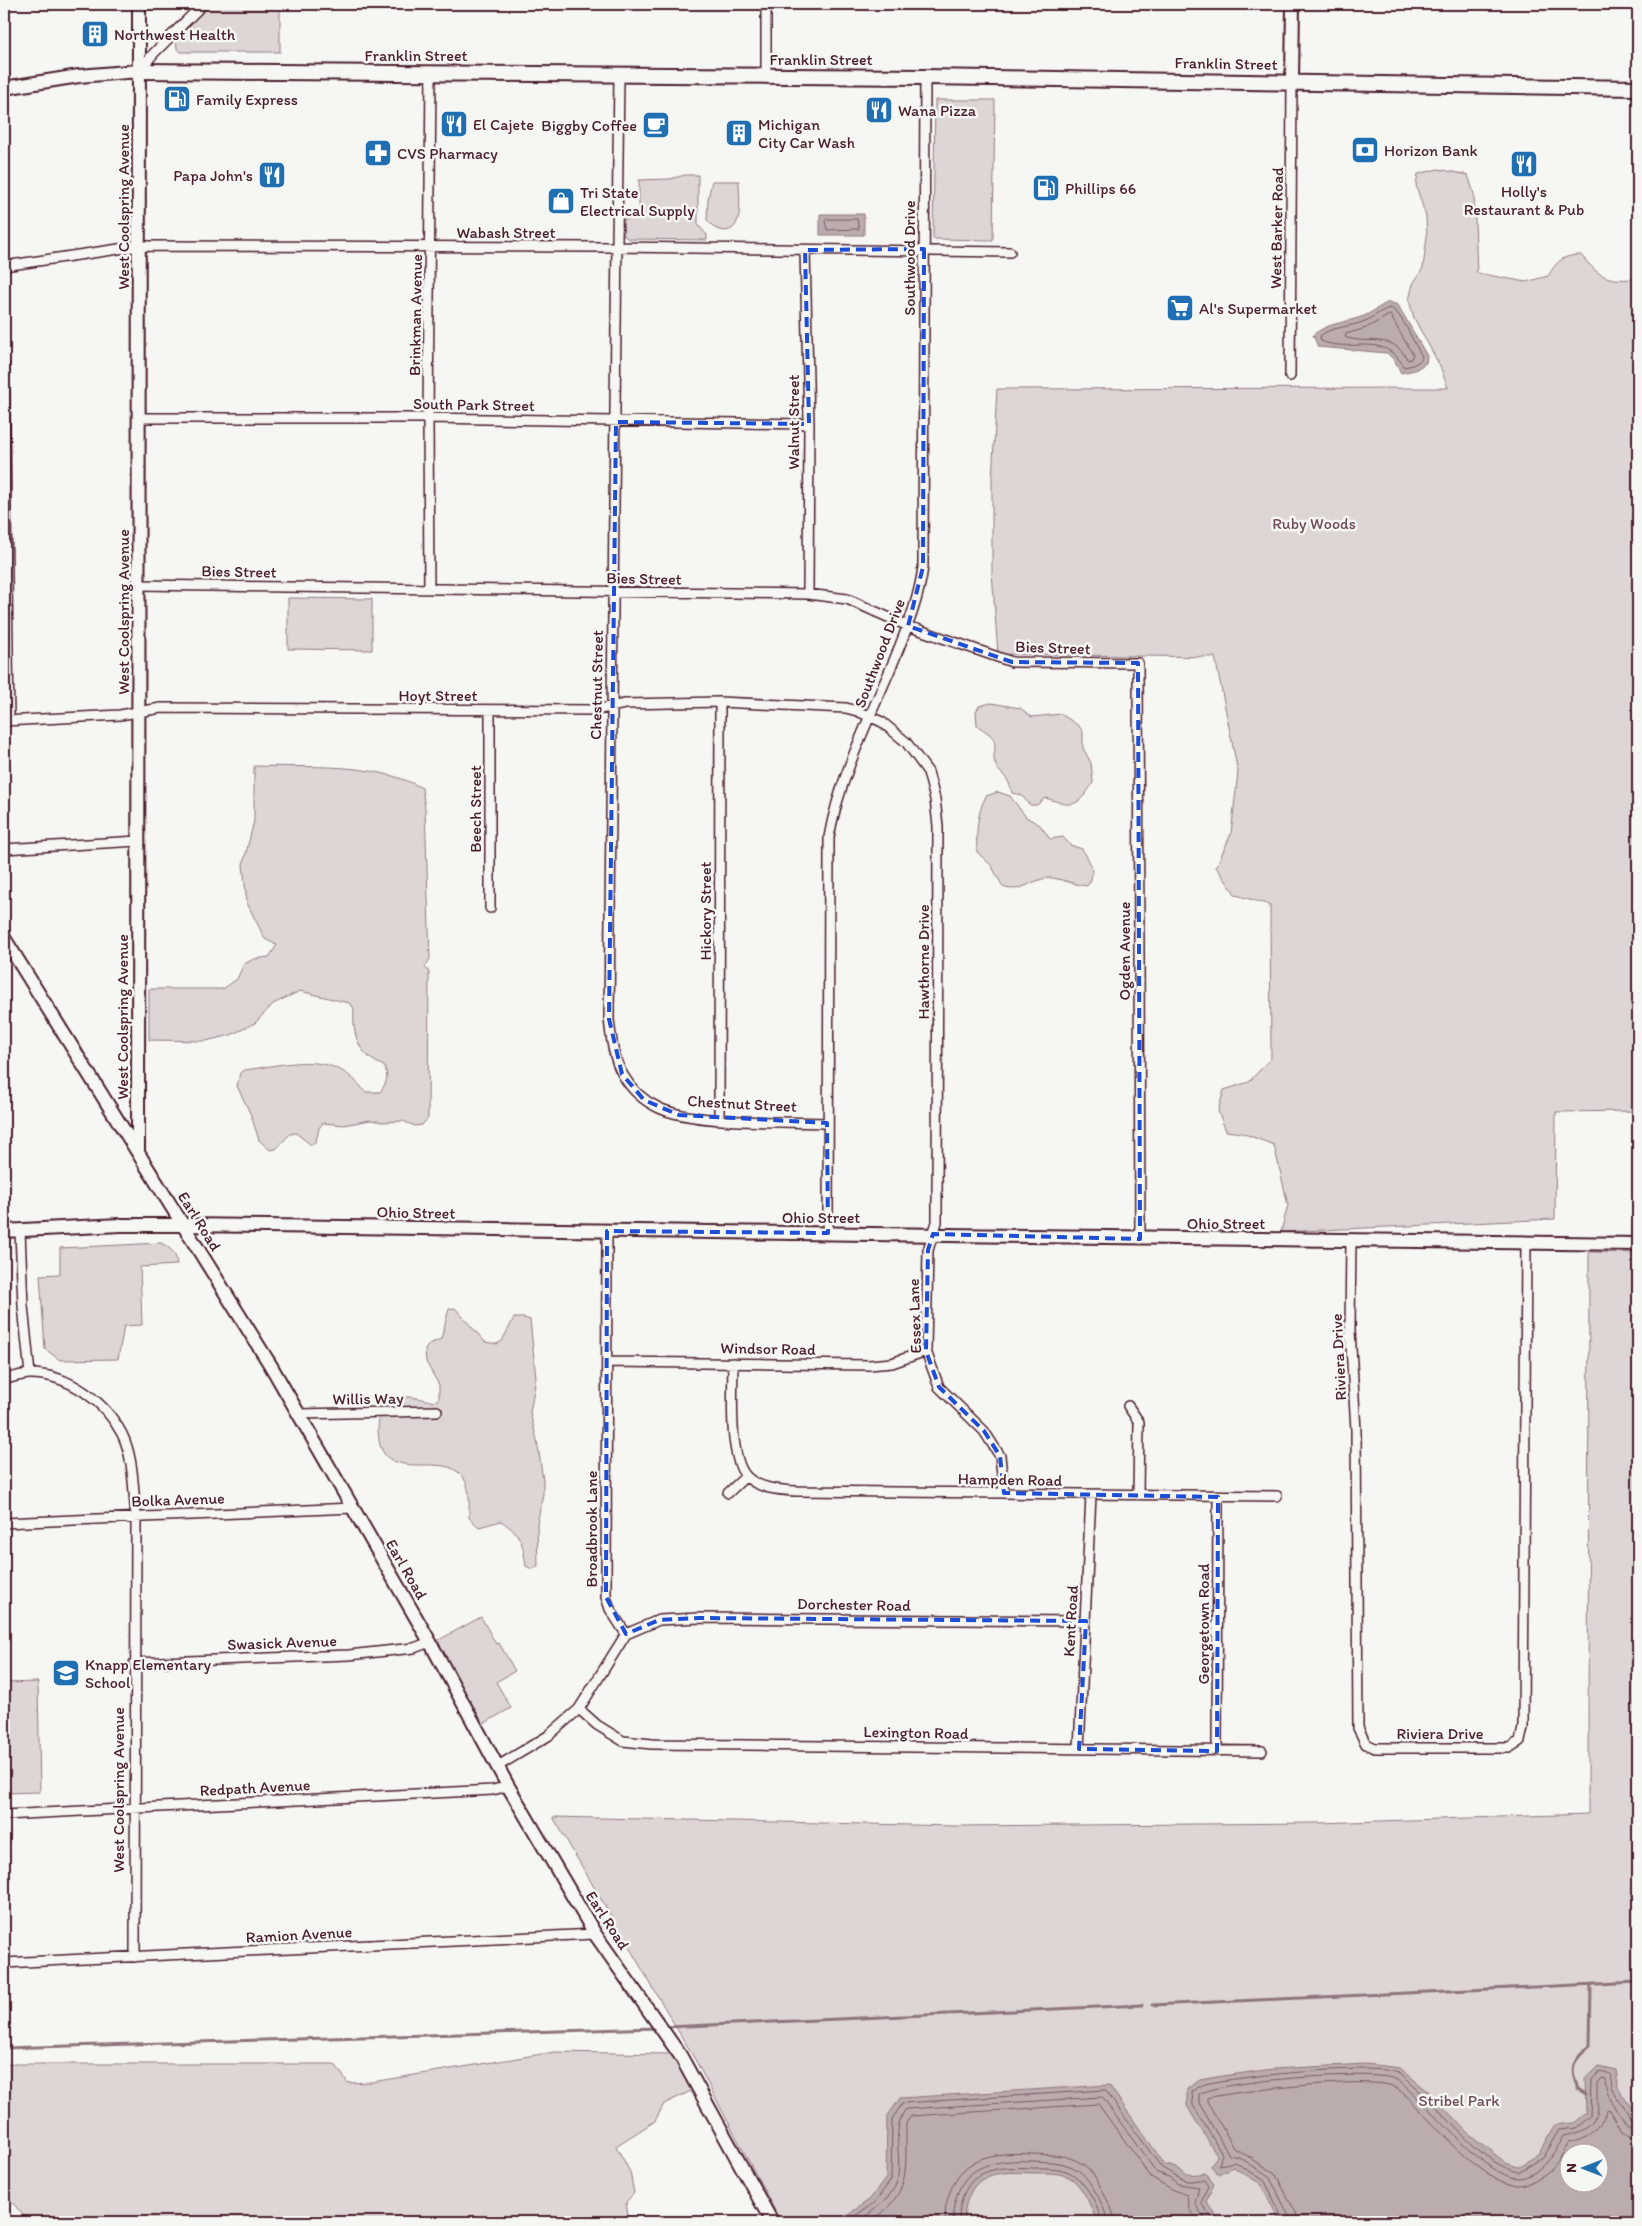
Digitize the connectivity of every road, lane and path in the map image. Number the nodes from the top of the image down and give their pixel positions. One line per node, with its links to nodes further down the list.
1 (139, 4): 5 (street, West Coolspring Avenue)
2 (203, 4): 5 (street)
3 (766, 4): 8 (street)
4 (1293, 4): 10 (street)
5 (139, 71): 6 (main road, Franklin Street); 11 (street, Franklin Street); 13 (street, West Coolspring Avenue)
6 (431, 72): 7 (main road, Franklin Street); 14 (street, Brinkman Avenue)
7 (619, 74): 8 (main road, Franklin Street); 15 (street, Chestnut Street)
8 (766, 76): 9 (main road, Franklin Street)
9 (924, 77): 10 (main road, Franklin Street); 16 (street, Southwood Drive)
10 (1292, 81): 12 (main road, Franklin Street); 21 (street, West Barker Road)
11 (4, 88)
12 (1638, 88)
13 (139, 246): 14 (street, Wabash Street); 19 (street, Wabash Street); 23 (street, West Coolspring Avenue)
14 (431, 246): 15 (street, Wabash Street); 24 (street, Brinkman Avenue)
15 (617, 247): 17 (street, Wabash Street); 25 (street, Chestnut Street)
16 (924, 249): 17 (street, Wabash Street); 18 (street, Wabash Street); 32 (street, Southwood Drive)
17 (805, 250): 26 (street, Walnut Street)
18 (1010, 252)
19 (4, 266)
20 (4, 364): 22 (street)
21 (1290, 376)
22 (4, 389): 28 (street)
23 (139, 418): 24 (street, South Park Street); 27 (street, West Coolspring Avenue)
24 (428, 418): 25 (street, South Park Street); 29 (street, Brinkman Avenue)
25 (616, 422): 26 (street, South Park Street); 30 (street, Chestnut Street)
26 (808, 424): 31 (street, Walnut Street)
27 (139, 585): 29 (street, Bies Street); 37 (street, West Coolspring Avenue)
28 (5, 588): 39 (street)
29 (430, 588): 30 (street, Bies Street)
30 (613, 592): 31 (street, Bies Street); 35 (street, Chestnut Street)
31 (808, 594): 32 (street, Bies Street)
32 (908, 626): 33 (street, Bies Street); 38 (street, Southwood Drive)
33 (1138, 663): 53 (street, Ogden Avenue)
34 (720, 702): 35 (street, Hoyt Street); 38 (street, Hoyt Street); 44 (street, Hickory Street)
35 (610, 707): 36 (street, Hoyt Street); 44 (street, Chestnut Street)
36 (490, 711): 37 (street, Hoyt Street); 42 (street, Beech Street)
37 (140, 712): 39 (street, Hoyt Street); 40 (street, West Coolspring Avenue)
38 (870, 717): 45 (street, Southwood Drive); 52 (street, Hawthorne Drive)
39 (6, 721)
40 (138, 841): 41 (street); 46 (street, West Coolspring Avenue)
41 (4, 849)
42 (490, 908)
43 (4, 938): 46 (street, Earl Road)
44 (719, 1119): 45 (street, Chestnut Street)
45 (827, 1123): 51 (street, Southwood Drive)
46 (138, 1152): 47 (street, Earl Road)
47 (184, 1225): 48 (street, Ohio Street); 50 (street, Ohio Street); 64 (street, Earl Road)
48 (20, 1230): 49 (street, Ohio Street); 60 (street)
49 (4, 1231)
50 (607, 1231): 51 (street, Ohio Street); 58 (street, Broadbrook Lane)
51 (828, 1233): 52 (street, Ohio Street)
52 (933, 1234): 53 (street, Ohio Street); 57 (street, Essex Lane)
53 (1140, 1238): 54 (street, Ohio Street)
54 (1351, 1241): 55 (street, Ohio Street); 55 (street, Riviera Drive)
55 (1526, 1243): 56 (street, Ohio Street)
56 (1638, 1244)
57 (926, 1351): 59 (street, Windsor Road); 67 (street, Essex Lane)
58 (607, 1362): 59 (street, Windsor Road); 76 (street, Broadbrook Lane)
59 (733, 1362): 65 (street)
60 (30, 1374): 61 (street, West Coolspring Avenue); 73 (street, West Coolspring Avenue)
61 (4, 1379)
62 (1128, 1406): 69 (street)
63 (437, 1411): 64 (street, Willis Way)
64 (299, 1414): 72 (street, Earl Road)
65 (746, 1476): 66 (street); 67 (street, Hampden Road)
66 (728, 1493)
67 (1004, 1493): 68 (street, Hampden Road)
68 (1091, 1495): 69 (street, Hampden Road); 75 (street, Kent Road)
69 (1138, 1495): 71 (street, Hampden Road)
70 (1277, 1496): 71 (street, Hampden Road)
71 (1218, 1497): 81 (street, Georgetown Road)
72 (353, 1508): 73 (street, Bolka Avenue); 77 (street, Earl Road)
73 (136, 1516): 74 (street, Bolka Avenue); 78 (street, West Coolspring Avenue)
74 (4, 1523)
75 (1086, 1621): 76 (street, Dorchester Road); 80 (street, Kent Road)
76 (626, 1634): 79 (street)
77 (430, 1642): 78 (street, Swasick Avenue); 83 (street, Earl Road)
78 (134, 1663): 85 (street, West Coolspring Avenue)
79 (579, 1708): 80 (street, Lexington Road); 83 (street)
80 (1079, 1749): 81 (street, Lexington Road)
81 (1217, 1751): 82 (street, Lexington Road)
82 (1262, 1751)
83 (498, 1766): 84 (street, Earl Road)
84 (508, 1786): 85 (street, Redpath Avenue); 87 (street, Earl Road)
85 (135, 1810): 86 (street, Redpath Avenue); 88 (street, West Coolspring Avenue)
86 (4, 1815)
87 (595, 1934): 88 (street, Ramion Avenue); 90 (street, Earl Road)
88 (135, 1957): 89 (street, Ramion Avenue)
89 (4, 1963)
90 (772, 2222)

